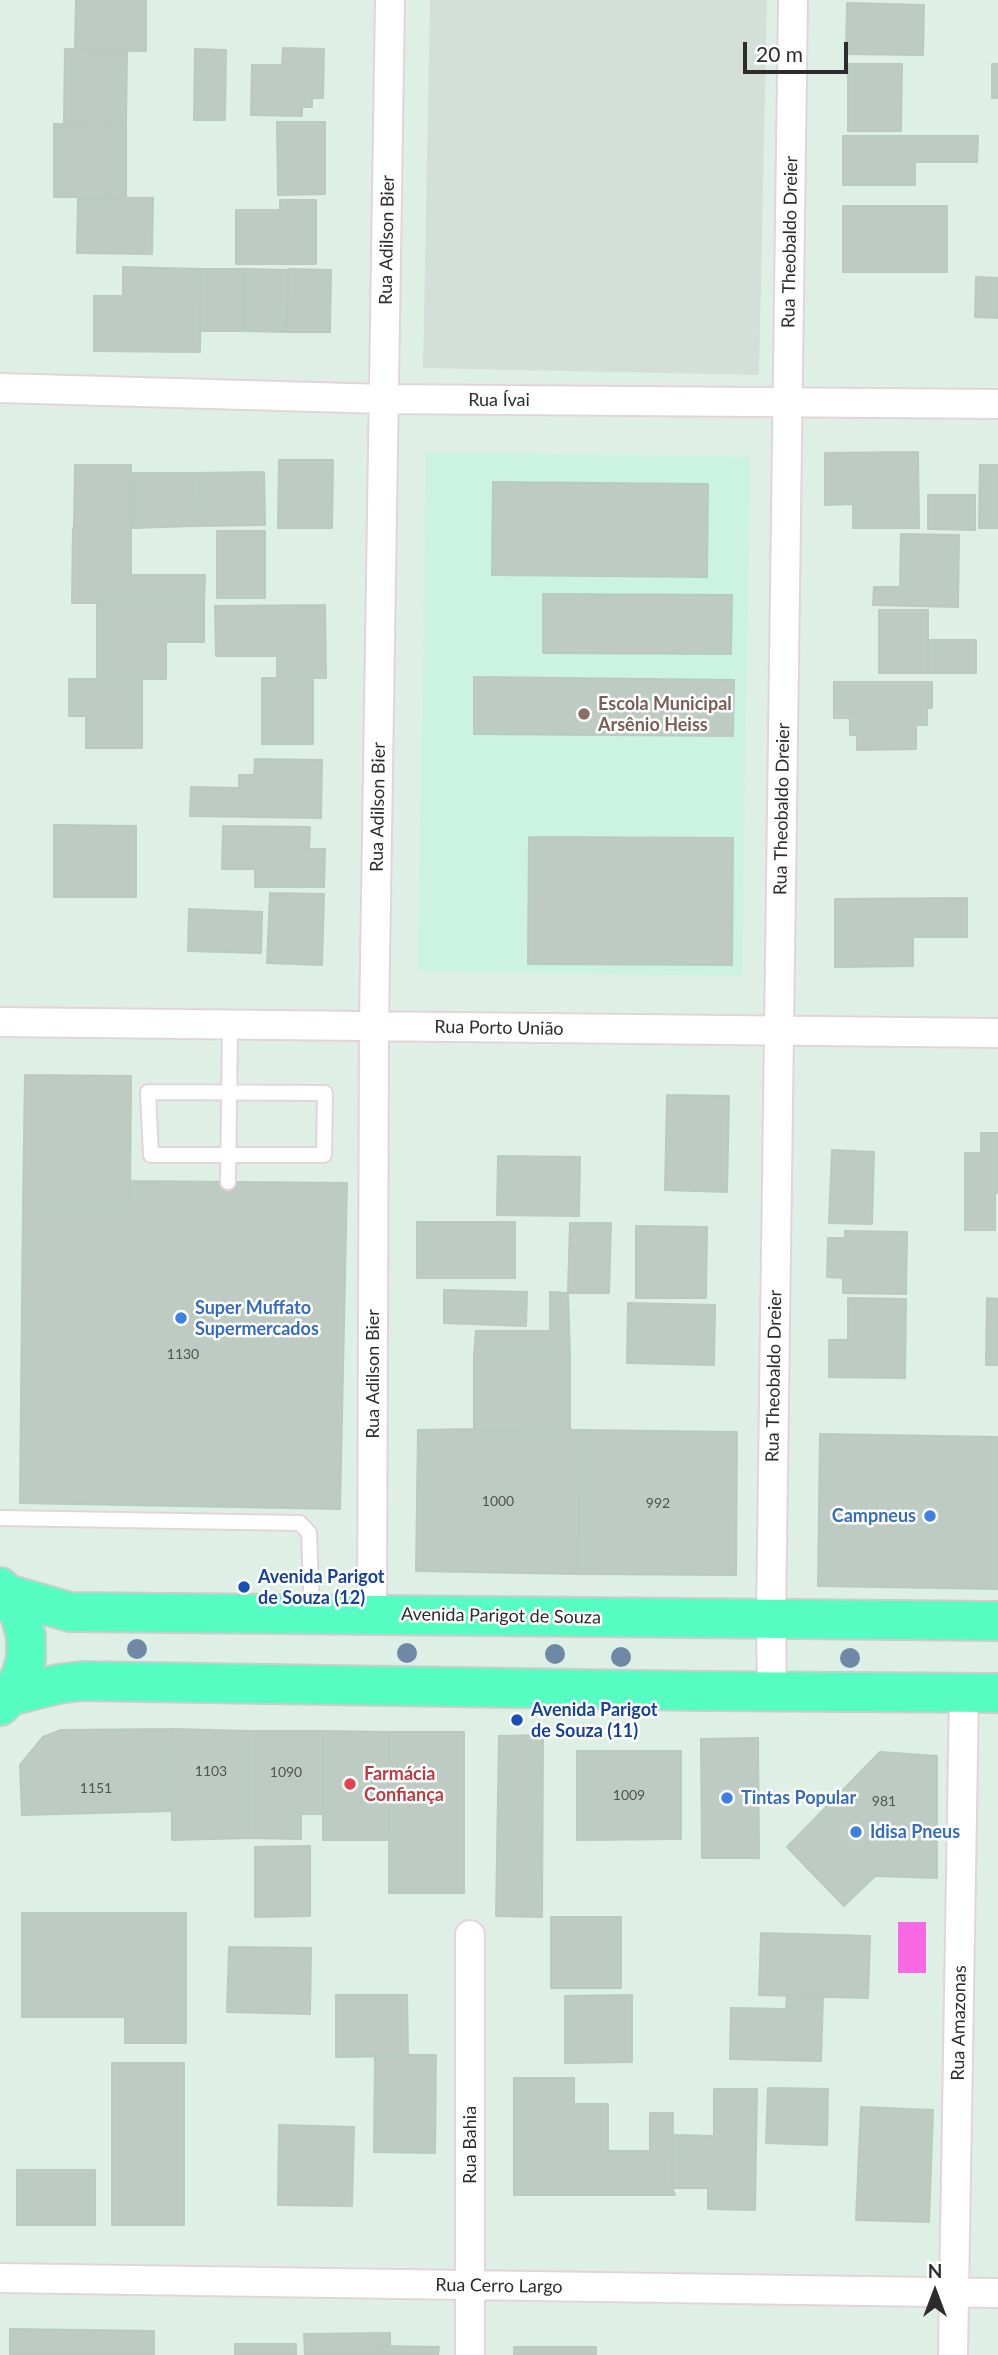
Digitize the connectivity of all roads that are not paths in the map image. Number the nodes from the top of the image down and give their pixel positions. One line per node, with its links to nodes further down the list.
1 (390, 0): 4 (street, Rua Adilson Bier)
2 (793, 0): 5 (street, Rua Theobaldo Dreier)
3 (0, 388): 4 (street, Rua Ívai)
4 (385, 399): 5 (street, Rua Ívai); 9 (street, Rua Adilson Bier)
5 (788, 402): 6 (street, Rua Ívai); 10 (street, Rua Theobaldo Dreier)
6 (998, 404)
7 (0, 1022): 8 (street, Rua Porto União)
8 (230, 1025): 9 (street, Rua Porto União); 12 (lane)
9 (374, 1026): 10 (street, Rua Porto União); 18 (street, Rua Adilson Bier)
10 (779, 1031): 11 (street, Rua Porto União); 19 (street, Rua Theobaldo Dreier)
11 (998, 1033)
12 (229, 1093): 13 (lane); 13 (lane); 13 (lane)
13 (228, 1156): 14 (lane)
14 (228, 1182)
15 (0, 1518): 17 (lane)
16 (4, 1591): 17 (main road, Avenida Parigot de Souza); 23 (main road, Avenida Parigot de Souza)
17 (312, 1614): 18 (main road, Avenida Parigot de Souza)
18 (372, 1615): 19 (main road, Avenida Parigot de Souza)
19 (771, 1619): 20 (main road, Avenida Parigot de Souza); 21 (street, Rua Theobaldo Dreier)
20 (998, 1622)
21 (772, 1690): 22 (main road, Avenida Parigot de Souza); 23 (main road, Avenida Parigot de Souza)
22 (981, 1692): 27 (street, Rua Amazonas)
23 (5, 1701)
24 (470, 1934): 26 (street, Rua Bahia)
25 (0, 2278): 26 (street, Rua Cerro Largo)
26 (470, 2286): 27 (street, Rua Cerro Largo); 29 (street, Rua Bahia)
27 (954, 2292): 28 (street, Rua Cerro Largo); 30 (street, Rua Amazonas)
28 (998, 2293)
29 (470, 2355)
30 (953, 2355)

